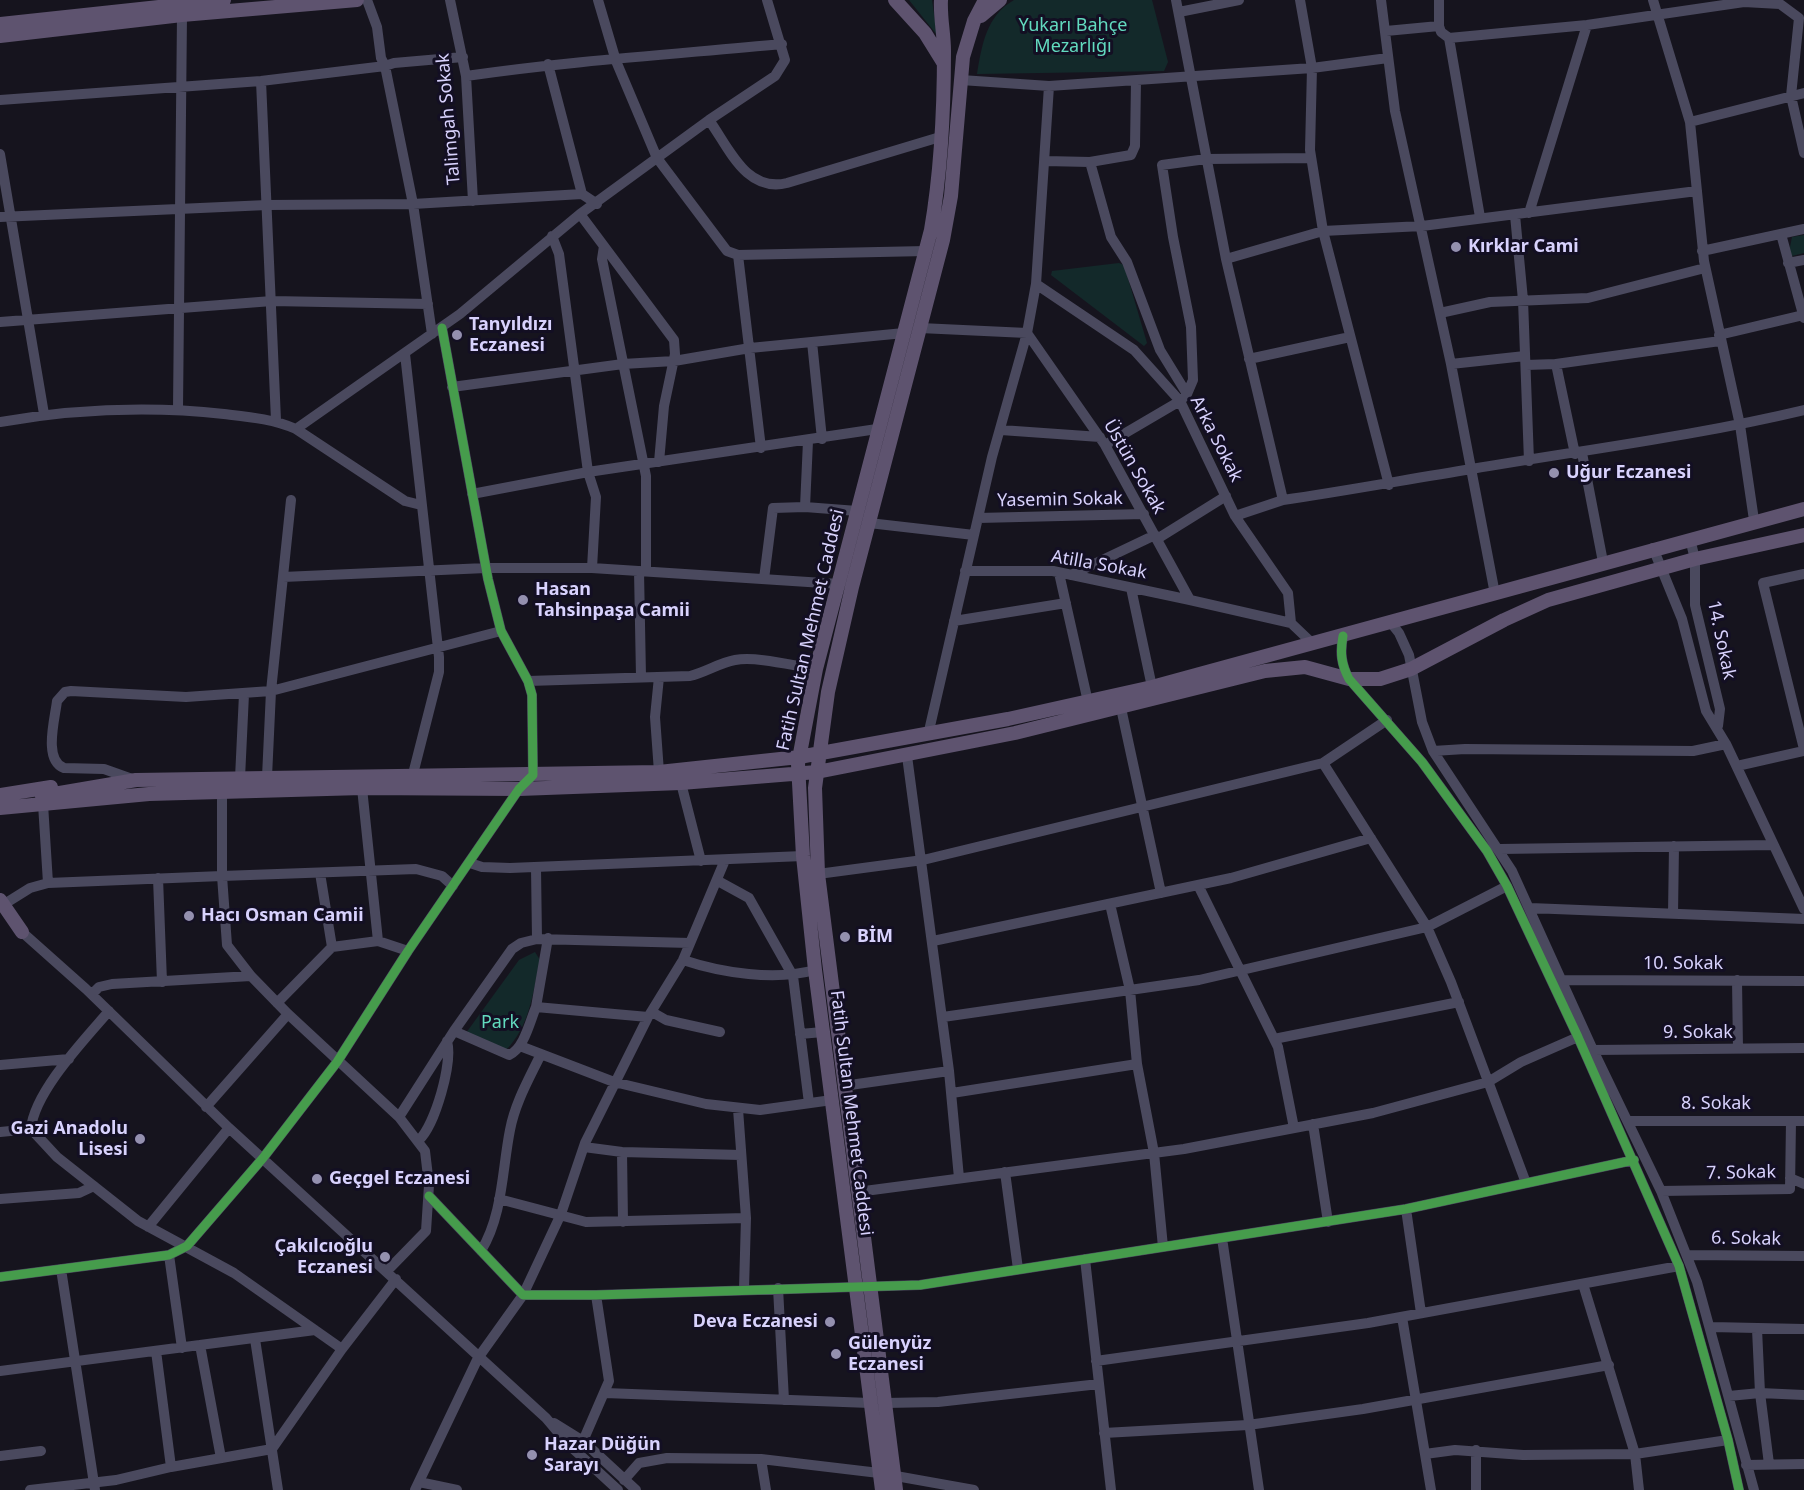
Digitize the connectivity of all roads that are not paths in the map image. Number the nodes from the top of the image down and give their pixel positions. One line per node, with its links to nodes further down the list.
1 (224, 0): 18 (main road)
2 (357, 0): 21 (main road)
3 (367, 0): 35 (street)
4 (450, 0): 30 (street, Talimgah Sokak)
5 (598, 0): 32 (street)
6 (767, 0): 29 (street)
7 (895, 0): 33 (main road)
8 (941, 0): 33 (main road, Fatih Sultan Mehmet Caddesi)
9 (985, 0): 22 (main road)
10 (1000, 0): 22 (main road)
11 (1176, 0): 19 (street)
12 (1239, 0): 19 (street)
13 (1300, 0): 36 (street)
14 (1381, 0): 26 (street)
15 (1439, 0): 25 (street)
16 (1653, 0): 20 (street)
17 (1744, 1): 20 (street); 45 (street)
18 (127, 5): 23 (main road)
19 (1179, 12): 38 (street)
20 (1659, 14): 24 (street); 48 (street)
21 (182, 15): 27 (main road); 43 (street)
22 (974, 21): 39 (main road)
23 (0, 24)
24 (1587, 25): 28 (street); 64 (street)
25 (1439, 26): 26 (street); 28 (street)
26 (1386, 31): 31 (street)
27 (0, 36)
28 (1449, 38): 68 (street)
29 (782, 44): 32 (street); 47 (street)
30 (463, 57): 35 (street); 37 (street, Talimgah Sokak)
31 (1388, 58): 36 (street); 69 (street)
32 (616, 61): 34 (street); 52 (street)
33 (944, 62): 49 (main road, Fatih Sultan Mehmet Caddesi)
34 (549, 64): 37 (street); 58 (street)
35 (385, 66): 40 (street); 60 (street)
36 (1312, 68): 38 (street); 53 (street)
37 (466, 76): 59 (street, Talimgah Sokak)
38 (1192, 78): 41 (street); 54 (street)
39 (961, 80): 42 (street); 91 (main road)
40 (261, 81): 43 (street); 62 (street)
41 (1136, 81): 42 (street); 56 (street)
42 (1049, 86): 55 (street)
43 (181, 87): 46 (street); 63 (street)
44 (1804, 93): 45 (street)
45 (1791, 96): 48 (street); 50 (street)
46 (0, 100)
47 (709, 120): 49 (street); 52 (street)
48 (1690, 122): 57 (street)
49 (940, 137): 75 (main road, Fatih Sultan Mehmet Caddesi)
50 (1804, 153)
51 (0, 154): 67 (street)
52 (657, 158): 61 (street); 77 (street)
53 (1311, 158): 54 (street); 71 (street)
54 (1206, 159): 78 (street); 108 (street)
55 (1045, 161): 56 (street); 82 (street)
56 (1090, 162): 108 (street)
57 (1697, 191): 64 (street); 76 (street)
58 (582, 194): 59 (street); 61 (street)
59 (473, 201): 60 (street)
60 (413, 204): 62 (street); 85 (street)
61 (597, 204): 65 (street)
62 (267, 205): 63 (street); 84 (street)
63 (182, 210): 67 (street); 86 (street)
64 (1529, 213): 66 (street)
65 (580, 214): 73 (street); 74 (street)
66 (1515, 215): 68 (street); 83 (street)
67 (5, 217): 89 (street)
68 (1480, 217): 69 (street)
69 (1422, 226): 71 (street); 87 (street)
70 (1804, 229): 72 (street)
71 (1323, 231): 78 (street); 95 (street)
72 (1782, 234): 76 (street); 80 (street)
73 (552, 236): 92 (street); 106 (street)
74 (604, 246): 101 (street); 105 (street)
75 (926, 251): 77 (street); 93 (main road, Fatih Sultan Mehmet Caddesi)
76 (1702, 251): 81 (street)
77 (738, 255): 98 (street)
78 (1226, 258): 100 (street)
79 (1804, 260): 80 (street)
80 (1788, 263): 88 (street)
81 (1705, 268): 83 (street); 96 (street)
82 (1036, 284): 94 (street); 108 (street, Arka Sokak)
83 (1523, 300): 87 (street); 102 (street)
84 (272, 301): 85 (street); 86 (street); 112 (street)
85 (428, 304): 92 (street)
86 (180, 308): 89 (street); 109 (street)
87 (1440, 313): 103 (street)
88 (1804, 316): 96 (street)
89 (26, 319): 90 (street); 111 (street)
90 (0, 322)
91 (920, 328): 94 (street); 141 (main road)
92 (437, 331): 99 (street); 107 (street)
93 (904, 333): 97 (street); 116 (main road, Fatih Sultan Mehmet Caddesi)
94 (1027, 333): 117 (street); 120 (street, Üstün Sokak)
95 (1350, 337): 100 (street); 128 (street)
96 (1719, 338): 104 (street); 114 (street)
97 (812, 342): 98 (street); 118 (street)
98 (750, 348): 101 (street); 121 (street)
99 (405, 354): 115 (street); 133 (street)
100 (1249, 359): 132 (street)
101 (674, 361): 105 (street); 124 (street)
102 (1525, 361): 103 (street); 104 (street); 123 (street)
103 (1451, 363): 126 (street)
104 (1556, 363): 122 (street)
105 (623, 364): 106 (street); 125 (street)
106 (574, 371): 107 (street); 127 (street)
107 (452, 387): 129 (street)
108 (1184, 397): 120 (street); 130 (street, Arka Sokak)
109 (178, 409): 111 (street); 112 (street)
110 (1804, 410): 114 (street)
111 (44, 414): 113 (street)
112 (276, 420): 115 (street)
113 (2, 421)
114 (1740, 425): 122 (street); 140 (street)
115 (296, 429): 133 (street)
116 (878, 429): 118 (street); 136 (main road, Fatih Sultan Mehmet Caddesi)
117 (1001, 430): 120 (street); 139 (street)
118 (822, 439): 119 (street)
119 (808, 441): 121 (street); 134 (street)
120 (1102, 441): 137 (street, Üstün Sokak)
121 (761, 448): 124 (street)
122 (1578, 454): 123 (street); 148 (street)
123 (1529, 461): 126 (street)
124 (659, 462): 125 (street)
125 (644, 464): 127 (street); 153 (street)
126 (1472, 469): 128 (street); 162 (street)
127 (588, 472): 129 (street); 150 (street)
128 (1389, 485): 132 (street)
129 (472, 495): 149 (street)
130 (1226, 496): 138 (street, Arka Sokak); 144 (street)
131 (291, 500): 158 (street)
132 (1283, 500): 138 (street)
133 (421, 506): 152 (street)
134 (805, 507): 136 (street); 159 (street)
135 (1804, 509): 140 (main road)
136 (857, 512): 160 (main road, Fatih Sultan Mehmet Caddesi)
137 (1144, 514): 139 (street, Yasemin Sokak); 144 (street, Üstün Sokak)
138 (1235, 516): 166 (street, Arka Sokak)
139 (978, 518): 142 (street)
140 (1754, 520): 145 (main road)
141 (869, 523): 142 (street); 189 (main road)
142 (974, 535): 154 (street)
143 (1804, 535): 147 (main road)
144 (1156, 537): 157 (street); 163 (street, Üstün Sokak)
145 (1690, 539): 146 (main road); 147 (street, 14. Sokak)
146 (1653, 548): 148 (main road); 151 (street, 14. Sokak)
147 (1695, 560): 151 (main road); 184 (street, 14. Sokak)
148 (1603, 562): 162 (main road)
149 (486, 568): 150 (street); 152 (street); 168 (street)
150 (592, 568): 153 (street)
151 (1660, 569): 173 (main road); 184 (street, 14. Sokak)
152 (428, 571): 158 (street); 171 (street)
153 (642, 571): 159 (street); 174 (street)
154 (965, 571): 155 (street, Atilla Sokak); 165 (street)
155 (1059, 573): 157 (street, Atilla Sokak); 164 (street)
156 (1804, 574): 187 (street)
157 (1071, 575): 161 (street, Atilla Sokak)
158 (283, 577): 179 (street)
159 (764, 579): 160 (street)
160 (839, 584): 172 (main road, Fatih Sultan Mehmet Caddesi)
161 (1131, 588): 163 (street, Atilla Sokak); 178 (street)
162 (1495, 594): 167 (main road)
163 (1190, 600): 166 (street)
164 (1066, 603): 165 (street); 181 (street)
165 (954, 621): 185 (street)
166 (1291, 623): 170 (street)
167 (1391, 623): 169 (main road); 173 (street)
168 (501, 631): 171 (street); 177 (street)
169 (1343, 636): 170 (main road); 176 (street)
170 (1312, 644): 178 (main road)
171 (438, 647): 179 (street); 196 (street)
172 (816, 669): 175 (street); 191 (main road, Fatih Sultan Mehmet Caddesi)
173 (1411, 669): 176 (main road); 188 (street)
174 (641, 677): 175 (street); 177 (street)
175 (659, 677): 194 (street)
176 (1349, 679): 182 (main road); 183 (street)
177 (528, 681): 198 (street)
178 (1152, 687): 181 (main road)
179 (271, 691): 180 (street); 199 (street)
180 (244, 694): 200 (street); 201 (street)
181 (1088, 702): 185 (main road)
182 (1121, 708): 190 (main road); 209 (street)
183 (1387, 720): 192 (street); 229 (street)
184 (1718, 726): 186 (street, 14. Sokak)
185 (928, 735): 189 (main road)
186 (1726, 744): 188 (street); 193 (street, 14. Sokak)
187 (1804, 750): 193 (street)
188 (1433, 751): 213 (street)
189 (820, 753): 191 (main road); 195 (main road)
190 (907, 756): 195 (main road); 216 (street)
191 (799, 757): 194 (main road); 197 (main road, Fatih Sultan Mehmet Caddesi)
192 (1323, 763): 209 (street); 210 (street)
193 (1737, 766): 211 (street, 14. Sokak)
194 (659, 772): 198 (main road)
195 (817, 772): 197 (main road); 222 (main road)
196 (413, 774): 198 (main road); 199 (main road)
197 (799, 774): 202 (main road); 214 (main road, Fatih Sultan Mehmet Caddesi)
198 (533, 775): 204 (street)
199 (267, 777): 200 (main road)
200 (240, 778): 201 (main road)
201 (136, 780): 206 (main road); 208 (main road)
202 (681, 783): 204 (main road); 217 (street)
203 (362, 788): 204 (main road); 205 (main road); 220 (street)
204 (519, 789): 218 (street)
205 (222, 791): 207 (main road); 223 (street)
206 (0, 795)
207 (43, 804): 208 (main road); 226 (street)
208 (2, 808)
209 (1141, 808): 216 (street); 231 (street)
210 (1371, 838): 227 (street); 238 (street)
211 (1773, 845): 212 (street); 235 (street, 14. Sokak)
212 (1674, 846): 213 (street); 236 (street)
213 (1500, 849): 233 (street)
214 (803, 856): 215 (street); 247 (main road, Fatih Sultan Mehmet Caddesi)
215 (725, 860): 217 (street); 225 (street)
216 (923, 860): 222 (street); 242 (street)
217 (700, 861): 219 (street)
218 (470, 863): 219 (street); 228 (street)
219 (536, 868): 240 (street)
220 (369, 871): 221 (street); 228 (street); 241 (street)
221 (320, 873): 223 (street); 244 (street)
222 (818, 874): 283 (main road)
223 (222, 876): 224 (street); 249 (street)
224 (158, 878): 226 (street); 254 (street)
225 (718, 882): 243 (street); 250 (street)
226 (48, 883): 234 (street)
227 (1198, 885): 231 (street); 248 (street)
228 (453, 886): 245 (street)
229 (1507, 886): 238 (street); 268 (street)
230 (0, 889): 234 (main road)
231 (1161, 893): 232 (street)
232 (1110, 904): 242 (street); 255 (street)
233 (1530, 908): 236 (street); 251 (street)
234 (2, 909): 239 (main road)
235 (1804, 909)
236 (1673, 914): 237 (street)
237 (1804, 919)
238 (1427, 927): 248 (street); 257 (street)
239 (22, 932): 256 (street)
240 (542, 939): 243 (street); 259 (street); 264 (street)
241 (378, 941): 244 (street); 245 (street)
242 (933, 941): 263 (street)
243 (690, 943): 246 (street)
244 (332, 947): 258 (street)
245 (408, 951): 277 (street)
246 (683, 960): 250 (street); 262 (street)
247 (815, 970): 250 (street); 266 (main road, Fatih Sultan Mehmet Caddesi)
248 (1240, 970): 255 (street); 269 (street)
249 (251, 976): 254 (street); 258 (street)
250 (793, 976): 267 (street)
251 (1562, 980): 252 (street, 10. Sokak); 274 (street)
252 (1737, 980): 253 (street, 10. Sokak); 273 (street)
253 (1804, 981)
254 (162, 982): 256 (street)
255 (1130, 990): 263 (street); 278 (street)
256 (92, 994): 260 (street)
257 (1459, 1002): 269 (street); 282 (street)
258 (277, 1003): 261 (street)
259 (536, 1007): 262 (street); 271 (street)
260 (109, 1011): 276 (street); 287 (street)
261 (288, 1014): 277 (street); 287 (street)
262 (650, 1015): 265 (street); 281 (street)
263 (943, 1017): 280 (street)
264 (454, 1031): 270 (street); 271 (street)
265 (720, 1032)
266 (823, 1032): 267 (street); 285 (main road, Fatih Sultan Mehmet Caddesi)
267 (800, 1034): 286 (street)
268 (1578, 1037): 282 (street); 304 (street)
269 (1274, 1039): 295 (street)
270 (447, 1041): 289 (street); 298 (street)
271 (520, 1046): 275 (street)
272 (1804, 1048): 273 (street, 9. Sokak)
273 (1738, 1049): 274 (street, 9. Sokak)
274 (1593, 1050): 290 (street)
275 (540, 1054): 281 (street); 315 (street)
276 (69, 1059): 279 (street); 296 (street)
277 (337, 1062): 289 (street); 303 (street)
278 (1137, 1064): 284 (street); 301 (street)
279 (0, 1065)
280 (949, 1071): 283 (street); 284 (street)
281 (614, 1082): 288 (street); 299 (street)
282 (1488, 1082): 293 (street); 308 (street)
283 (843, 1086): 312 (main road)
284 (952, 1093): 306 (street)
285 (832, 1100): 286 (street); 336 (main road, Fatih Sultan Mehmet Caddesi)
286 (809, 1103): 288 (street)
287 (206, 1107): 294 (street)
288 (738, 1109): 302 (street)
289 (399, 1117): 298 (street)
290 (1628, 1121): 291 (street, 8. Sokak); 311 (street)
291 (1791, 1121): 292 (street, 8. Sokak); 307 (street, 7. Sokak)
292 (1804, 1121)
293 (1313, 1124): 295 (street); 320 (street)
294 (229, 1128): 303 (street); 321 (street)
295 (1294, 1128): 301 (street)
296 (32, 1129): 297 (street); 310 (street)
297 (0, 1132)
298 (419, 1140): 313 (street)
299 (584, 1147): 300 (street); 317 (street)
300 (622, 1152): 302 (street); 319 (street)
301 (1154, 1153): 305 (street); 324 (street)
302 (741, 1155): 318 (street)
303 (263, 1158): 323 (street); 333 (street)
304 (1634, 1160): 308 (street); 330 (street)
305 (1005, 1172): 306 (street); 332 (street)
306 (958, 1178): 312 (street)
307 (1790, 1178): 309 (street); 311 (street, 7. Sokak)
308 (1526, 1182): 316 (street)
309 (1804, 1184)
310 (94, 1186): 314 (street); 321 (street)
311 (1661, 1191): 327 (street)
312 (856, 1192): 336 (main road)
313 (429, 1196): 325 (street); 333 (street)
314 (0, 1199)
315 (500, 1199): 317 (street); 325 (street)
316 (1406, 1209): 320 (street); 341 (street)
317 (561, 1214): 319 (street); 339 (street)
318 (746, 1218): 319 (street); 338 (street)
319 (623, 1222)
320 (1328, 1222): 322 (street)
321 (148, 1227): 323 (street)
322 (1222, 1238): 324 (street); 348 (street)
323 (187, 1246): 326 (street); 346 (street)
324 (1163, 1247): 329 (street)
325 (482, 1251): 339 (street)
326 (169, 1255): 331 (street); 350 (street)
327 (1688, 1255): 328 (street, 6. Sokak); 343 (street)
328 (1804, 1256)
329 (1085, 1259): 332 (street); 355 (street)
330 (1679, 1266): 335 (street); 370 (street)
331 (62, 1269): 334 (street); 354 (street)
332 (1018, 1269): 336 (street)
333 (392, 1275): 351 (street); 353 (street)
334 (0, 1277)
335 (1583, 1284): 341 (street); 356 (street)
336 (862, 1286): 337 (street); 365 (main road, Fatih Sultan Mehmet Caddesi); 366 (main road)
337 (778, 1288): 338 (street); 363 (street)
338 (744, 1289): 340 (street)
339 (523, 1295): 340 (street); 353 (street)
340 (596, 1295): 359 (street)
341 (1421, 1313): 342 (street)
342 (1402, 1317): 348 (street); 364 (street)
343 (1711, 1327): 344 (street); 362 (street)
344 (1757, 1329): 345 (street); 360 (street)
345 (1804, 1329)
346 (315, 1330): 347 (street); 351 (street)
347 (255, 1339): 349 (street); 372 (street)
348 (1236, 1340): 355 (street); 368 (street)
349 (200, 1346): 350 (street); 378 (street)
350 (182, 1348): 352 (street)
351 (342, 1349): 372 (street)
352 (156, 1351): 354 (street); 383 (street)
353 (478, 1358): 367 (street); 387 (street)
354 (75, 1360): 357 (street); 388 (street)
355 (1096, 1362): 358 (street)
356 (1609, 1365): 364 (street); 376 (street)
357 (0, 1371)
358 (1099, 1384): 366 (street); 369 (street)
359 (605, 1393): 363 (street); 371 (street)
360 (1760, 1393): 361 (street); 362 (street); 380 (street)
361 (1804, 1395)
362 (1729, 1396): 382 (street)
363 (784, 1400): 365 (street)
364 (1417, 1400): 368 (street); 375 (street)
365 (870, 1403): 384 (main road, Fatih Sultan Mehmet Caddesi)
366 (885, 1403): 386 (main road)
367 (546, 1418): 371 (street); 392 (street)
368 (1248, 1425): 369 (street); 398 (street)
369 (1104, 1433): 397 (street)
370 (1728, 1440): 376 (street); 402 (street)
371 (583, 1441): 385 (street)
372 (272, 1449): 378 (street); 390 (street)
373 (1476, 1450): 375 (street); 376 (street); 400 (street)
374 (41, 1451): 377 (street)
375 (1425, 1454): 399 (street)
376 (1635, 1454): 401 (street)
377 (0, 1456)
378 (220, 1458): 383 (street)
379 (761, 1459): 384 (street); 385 (street); 394 (street)
380 (1770, 1464): 381 (street); 382 (street)
381 (1804, 1464)
382 (1746, 1465): 403 (street)
383 (171, 1467): 388 (street)
384 (879, 1473): 386 (street); 395 (main road, Fatih Sultan Mehmet Caddesi)
385 (624, 1480): 393 (street)
386 (895, 1483): 396 (street)
387 (417, 1486): 391 (street)
388 (94, 1487): 389 (street)
389 (32, 1490)
390 (278, 1490)
391 (457, 1490)
392 (618, 1490)
393 (636, 1490)
394 (766, 1490)
395 (882, 1490)
396 (974, 1490)
397 (1111, 1490)
398 (1259, 1490)
399 (1431, 1490)
400 (1476, 1490)
401 (1639, 1490)
402 (1739, 1490)
403 (1754, 1490)

